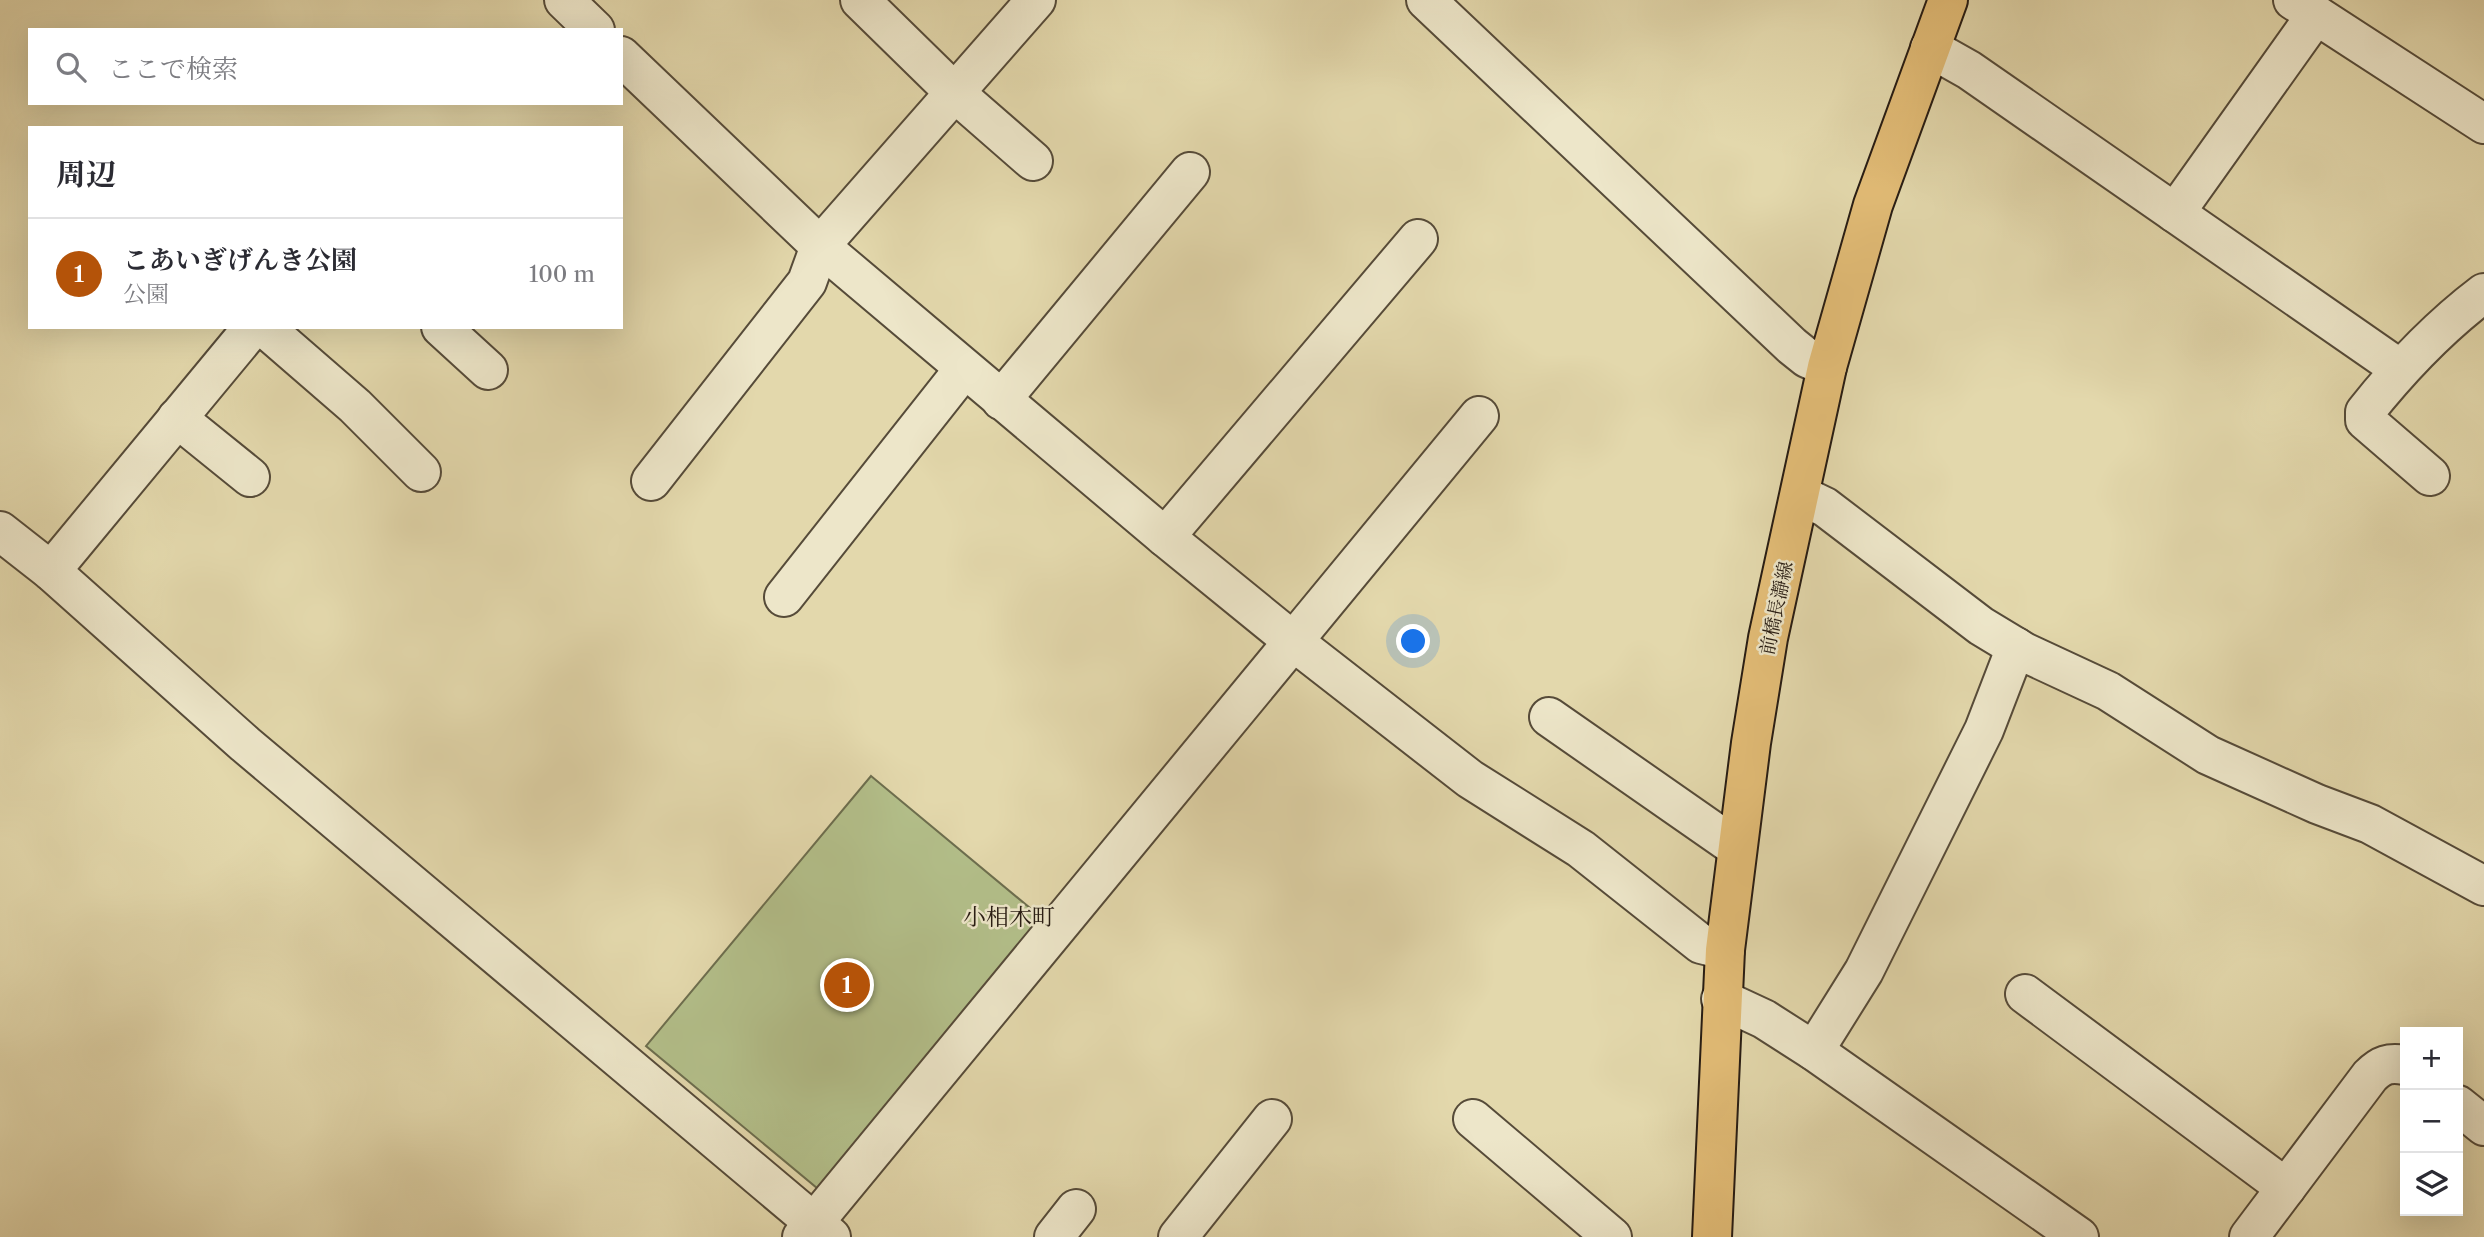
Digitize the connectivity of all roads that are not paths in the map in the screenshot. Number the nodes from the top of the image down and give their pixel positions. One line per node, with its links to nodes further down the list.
1 (564, 0): 7 (street)
2 (860, 0): 10 (street)
3 (1036, 0): 10 (street)
4 (1426, 0): 21 (street)
5 (1940, 3): 8 (main road, 前橋長瀞線)
6 (2304, 7): 11 (street); 14 (street)
7 (593, 28)
8 (1930, 48): 14 (street); 21 (main road, 前橋長瀞線)
9 (623, 58): 16 (street)
10 (954, 93): 12 (street); 16 (street)
11 (2484, 124)
12 (1032, 161)
13 (1190, 172): 25 (street)
14 (2175, 213): 23 (street)
15 (1418, 239): 34 (street)
16 (820, 246): 22 (street); 31 (street)
17 (2484, 293): 23 (street)
18 (251, 329): 27 (street)
19 (266, 329): 28 (street)
20 (442, 329): 24 (street)
21 (1827, 367): 32 (main road, 前橋長瀞線)
22 (964, 369): 25 (street); 36 (street)
23 (2400, 369): 29 (street)
24 (488, 370)
25 (1000, 400): 34 (street)
26 (1479, 416): 37 (street)
27 (177, 418): 30 (street); 35 (street)
28 (421, 472)
29 (2430, 476)
30 (250, 477)
31 (651, 481)
32 (1800, 495): 38 (street); 40 (main road, 前橋長瀞線)
33 (0, 531): 35 (street)
34 (1165, 537): 37 (street)
35 (51, 571): 52 (street)
36 (784, 597)
37 (1294, 642): 42 (street); 52 (street)
38 (2017, 647): 41 (street); 45 (street)
39 (1549, 716): 40 (street)
40 (1737, 848): 42 (main road, 前橋長瀞線)
41 (2484, 886)
42 (1725, 950): 44 (main road, 前橋長瀞線)
43 (2025, 994): 51 (street)
44 (1721, 999): 45 (street); 55 (main road, 前橋長瀞線)
45 (1814, 1051): 56 (street)
46 (2400, 1065): 51 (street)
47 (2463, 1109): 50 (street)
48 (1272, 1119): 53 (street)
49 (1473, 1119): 54 (street)
50 (2484, 1126)
51 (2286, 1188): 57 (street)
52 (816, 1232)
53 (1178, 1237)
54 (1612, 1237)
55 (1712, 1237)
56 (2079, 1237)
57 (2249, 1237)

